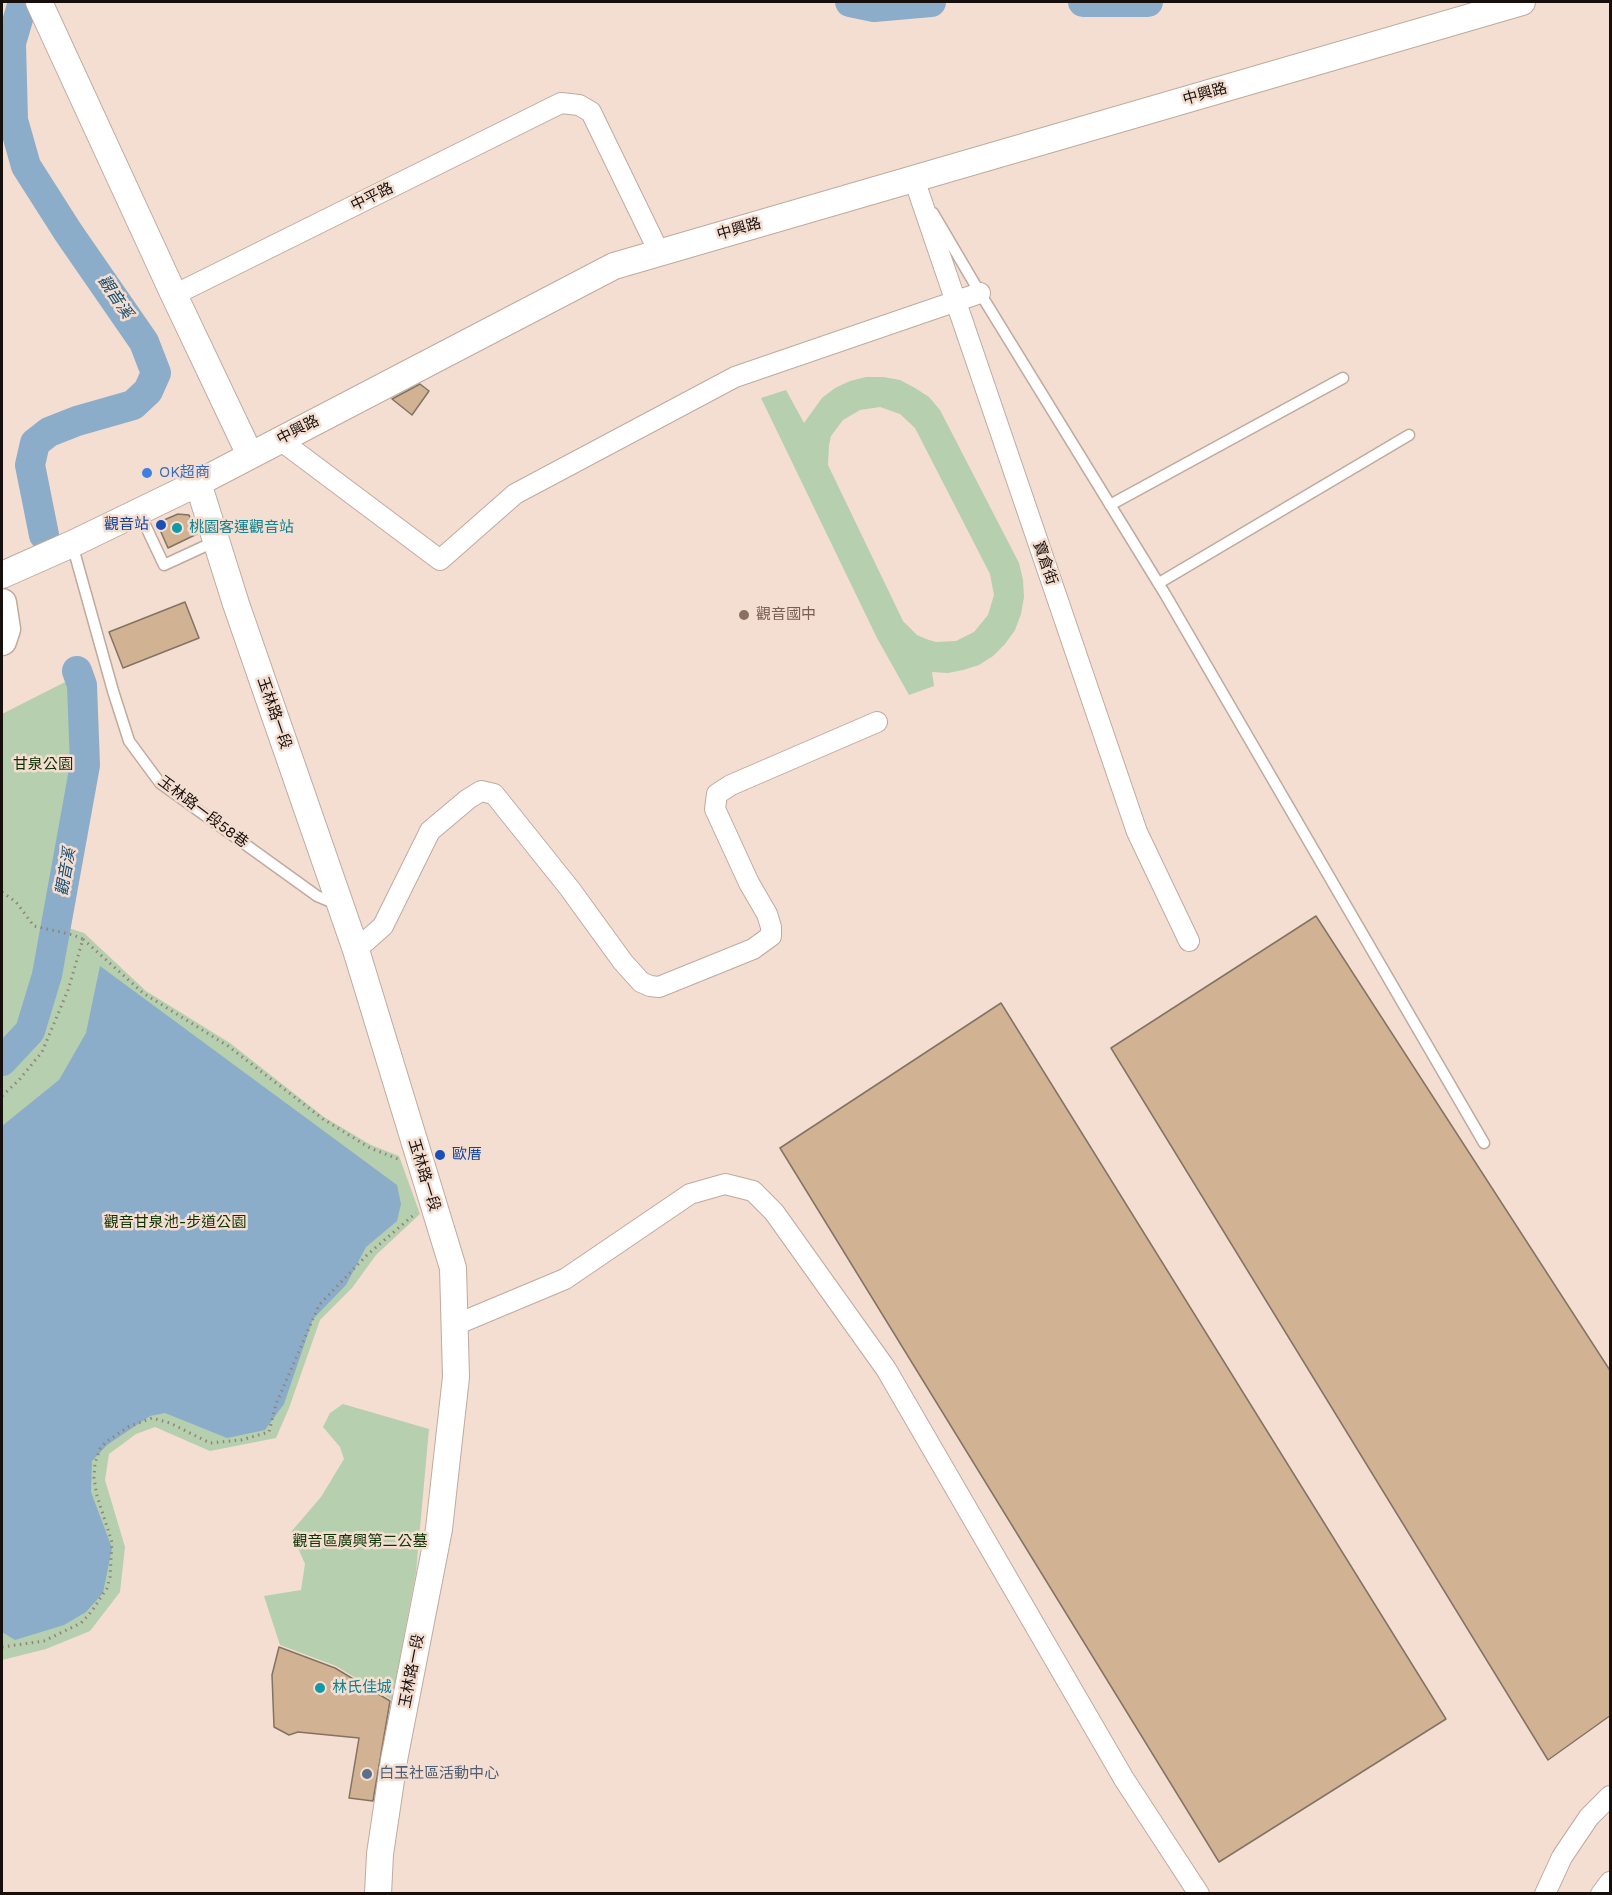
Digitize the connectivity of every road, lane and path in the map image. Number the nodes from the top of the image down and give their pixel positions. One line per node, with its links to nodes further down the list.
1 (1522, 2): 3 (street, 中興路)
2 (42, 9): 6 (street)
3 (914, 179): 4 (street, 中興路); 5 (lane); 7 (street, 寶倉街)
4 (659, 252): 6 (street, 中平路); 10 (street, 中興路)
5 (980, 293): 7 (street); 13 (lane)
6 (174, 295): 11 (street)
7 (956, 302): 10 (street); 25 (street, 寶倉街)
8 (1343, 378): 13 (lane)
9 (1409, 435): 18 (lane)
10 (280, 440): 11 (street, 中興路)
11 (250, 455): 12 (street, 中興路)
12 (198, 483): 14 (street, 中興路); 15 (street, 玉林路一段)
13 (1110, 505): 18 (lane)
14 (139, 511): 15 (lane); 16 (street, 中興路)
15 (216, 541): 23 (street, 玉林路一段)
16 (72, 544): 17 (street, 中興路); 23 (lane, 玉林路一段58巷)
17 (2, 575)
18 (1159, 583): 28 (lane)
19 (2, 605): 20 (main road)
20 (2, 641)
21 (877, 722): 26 (street)
22 (2, 892): 24 (path)
23 (340, 905): 26 (street, 玉林路一段)
24 (83, 939): 27 (path); 29 (path)
25 (1189, 941)
26 (356, 950): 29 (street, 玉林路一段)
27 (2, 1096)
28 (1484, 1143)
29 (419, 1160): 31 (street, 玉林路一段)
30 (413, 1215): 32 (path)
31 (454, 1325): 35 (street, 玉林路一段); 36 (street)
32 (2, 1647)
33 (1611, 1796): 37 (street)
34 (1611, 1882): 38 (street)
35 (378, 1893)
36 (1199, 1893)
37 (1545, 1893)
38 (1601, 1893)

